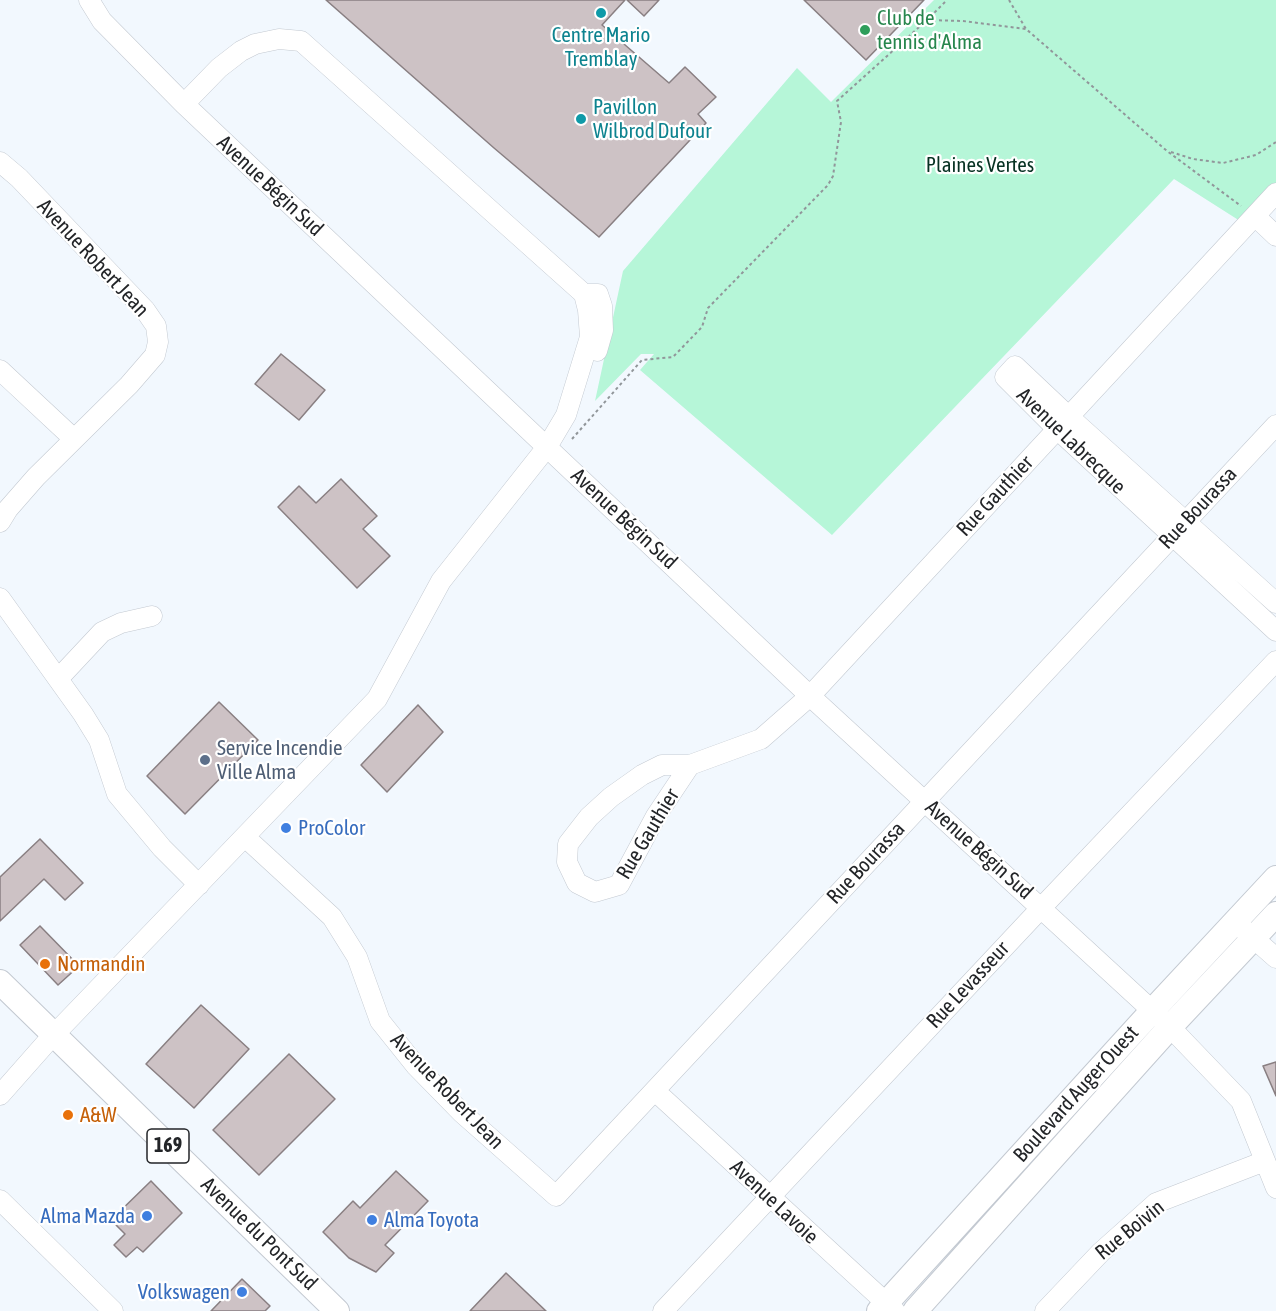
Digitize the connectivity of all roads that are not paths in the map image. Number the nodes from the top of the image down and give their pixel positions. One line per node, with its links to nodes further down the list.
1 (89, 0): 2 (street, Avenue Bégin Sud)
2 (184, 104): 11 (street, Avenue Bégin Sud); 11 (street)
3 (0, 162): 10 (street, Avenue Robert Jean)
4 (1276, 193): 5 (street, Rue Gauthier)
5 (1255, 216): 6 (street); 8 (street, Rue Gauthier)
6 (1276, 236)
7 (0, 370): 10 (street)
8 (1063, 423): 12 (street, Avenue Labrecque); 14 (street, Avenue Labrecque); 21 (street, Rue Gauthier)
9 (1276, 425): 12 (street, Rue Bourassa)
10 (74, 439): 13 (street, Avenue Robert Jean)
11 (552, 451): 21 (street, Avenue Bégin Sud); 24 (street)
12 (1186, 521): 14 (street, Rue Bourassa); 16 (street, Avenue Labrecque)
13 (0, 522)
14 (1172, 536): 18 (street, Avenue Labrecque); 23 (street, Rue Bourassa)
15 (0, 598): 20 (street)
16 (1276, 603)
17 (152, 616): 20 (street)
18 (1276, 631)
19 (1276, 661): 27 (street, Rue Levasseur)
20 (58, 679): 26 (street)
21 (810, 696): 22 (street, Rue Gauthier); 23 (street, Avenue Bégin Sud)
22 (690, 765): 22 (street, Rue Gauthier)
23 (924, 800): 27 (street, Avenue Bégin Sud); 37 (street, Rue Bourassa)
24 (245, 837): 26 (street); 41 (street, Avenue Robert Jean)
25 (1276, 878): 29 (main road, Boulevard Auger Ouest)
26 (199, 885): 36 (street)
27 (1042, 907): 34 (street, Avenue Bégin Sud); 42 (street, Rue Levasseur)
28 (1276, 914): 30 (main road, Boulevard Auger Ouest)
29 (1235, 922): 30 (street); 34 (main road, Boulevard Auger Ouest)
30 (1254, 938): 31 (street); 35 (main road, Boulevard Auger Ouest)
31 (1276, 958)
32 (0, 982): 36 (main road, Avenue du Pont Sud / 169)
33 (0, 999): 36 (main road, Avenue du Pont Sud / 169)
34 (1152, 1010): 35 (street, Avenue Bégin Sud); 44 (main road, Boulevard Auger Ouest)
35 (1170, 1027): 39 (street, Avenue Bégin Sud); 48 (main road, Boulevard Auger Ouest)
36 (50, 1039): 38 (street); 45 (main road, Avenue du Pont Sud / 169)
37 (655, 1091): 41 (street, Rue Bourassa); 42 (street, Avenue Lavoie)
38 (0, 1095)
39 (1265, 1161): 40 (street, Avenue Bégin Sud); 49 (street, Rue Boivin)
40 (1276, 1188)
41 (556, 1196)
42 (769, 1197): 44 (street, Avenue Lavoie); 47 (street, Rue Levasseur)
43 (0, 1200): 46 (street)
44 (886, 1309)
45 (328, 1310)
46 (113, 1311)
47 (663, 1311)
48 (915, 1311)
49 (1045, 1311)

